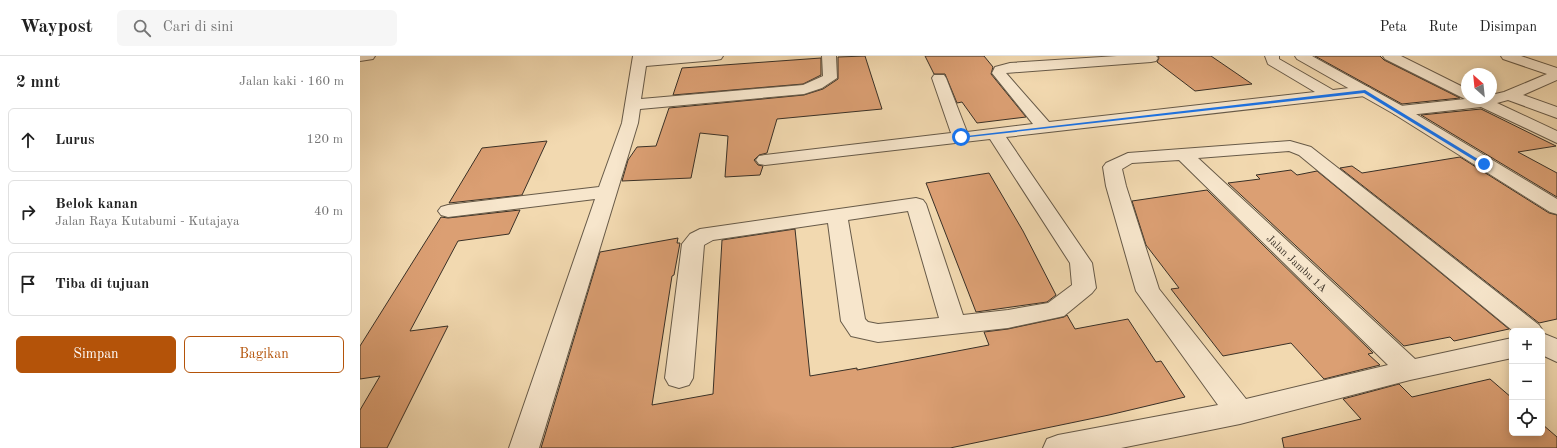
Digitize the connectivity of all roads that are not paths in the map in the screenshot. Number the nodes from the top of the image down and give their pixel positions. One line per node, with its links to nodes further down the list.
1 (368, 56): 8 (street)
2 (716, 56): 10 (street)
3 (829, 56): 20 (street)
4 (1272, 56): 15 (street)
5 (1302, 56): 13 (street)
6 (1390, 56): 14 (street)
7 (1508, 56): 11 (street)
8 (360, 57)
9 (1151, 58): 23 (street)
10 (640, 59): 20 (street)
11 (1557, 74): 16 (street)
12 (939, 78): 25 (street)
13 (1365, 91): 15 (street); 21 (street)
14 (1461, 92)
15 (1330, 95): 23 (street)
16 (1509, 95): 17 (street); 22 (street)
17 (1497, 96)
18 (1461, 100): 21 (street)
19 (1486, 104): 26 (street)
20 (632, 105): 29 (street)
21 (1400, 111): 30 (street)
22 (1557, 112)
23 (1044, 127): 24 (street)
24 (996, 134): 25 (street); 33 (street)
25 (961, 137): 28 (street)
26 (1557, 138)
27 (1184, 155): 34 (street); 36 (street, Jalan Jambu 1A); 38 (street)
28 (765, 160)
29 (607, 192): 31 (street); 39 (street)
30 (1557, 208)
31 (448, 211)
32 (837, 215): 33 (street); 33 (street); 37 (street)
33 (954, 324)
34 (1526, 328)
35 (1509, 349): 36 (street)
36 (1410, 370): 38 (street)
37 (679, 378)
38 (1240, 412): 40 (street)
39 (524, 448)
40 (1058, 448)

